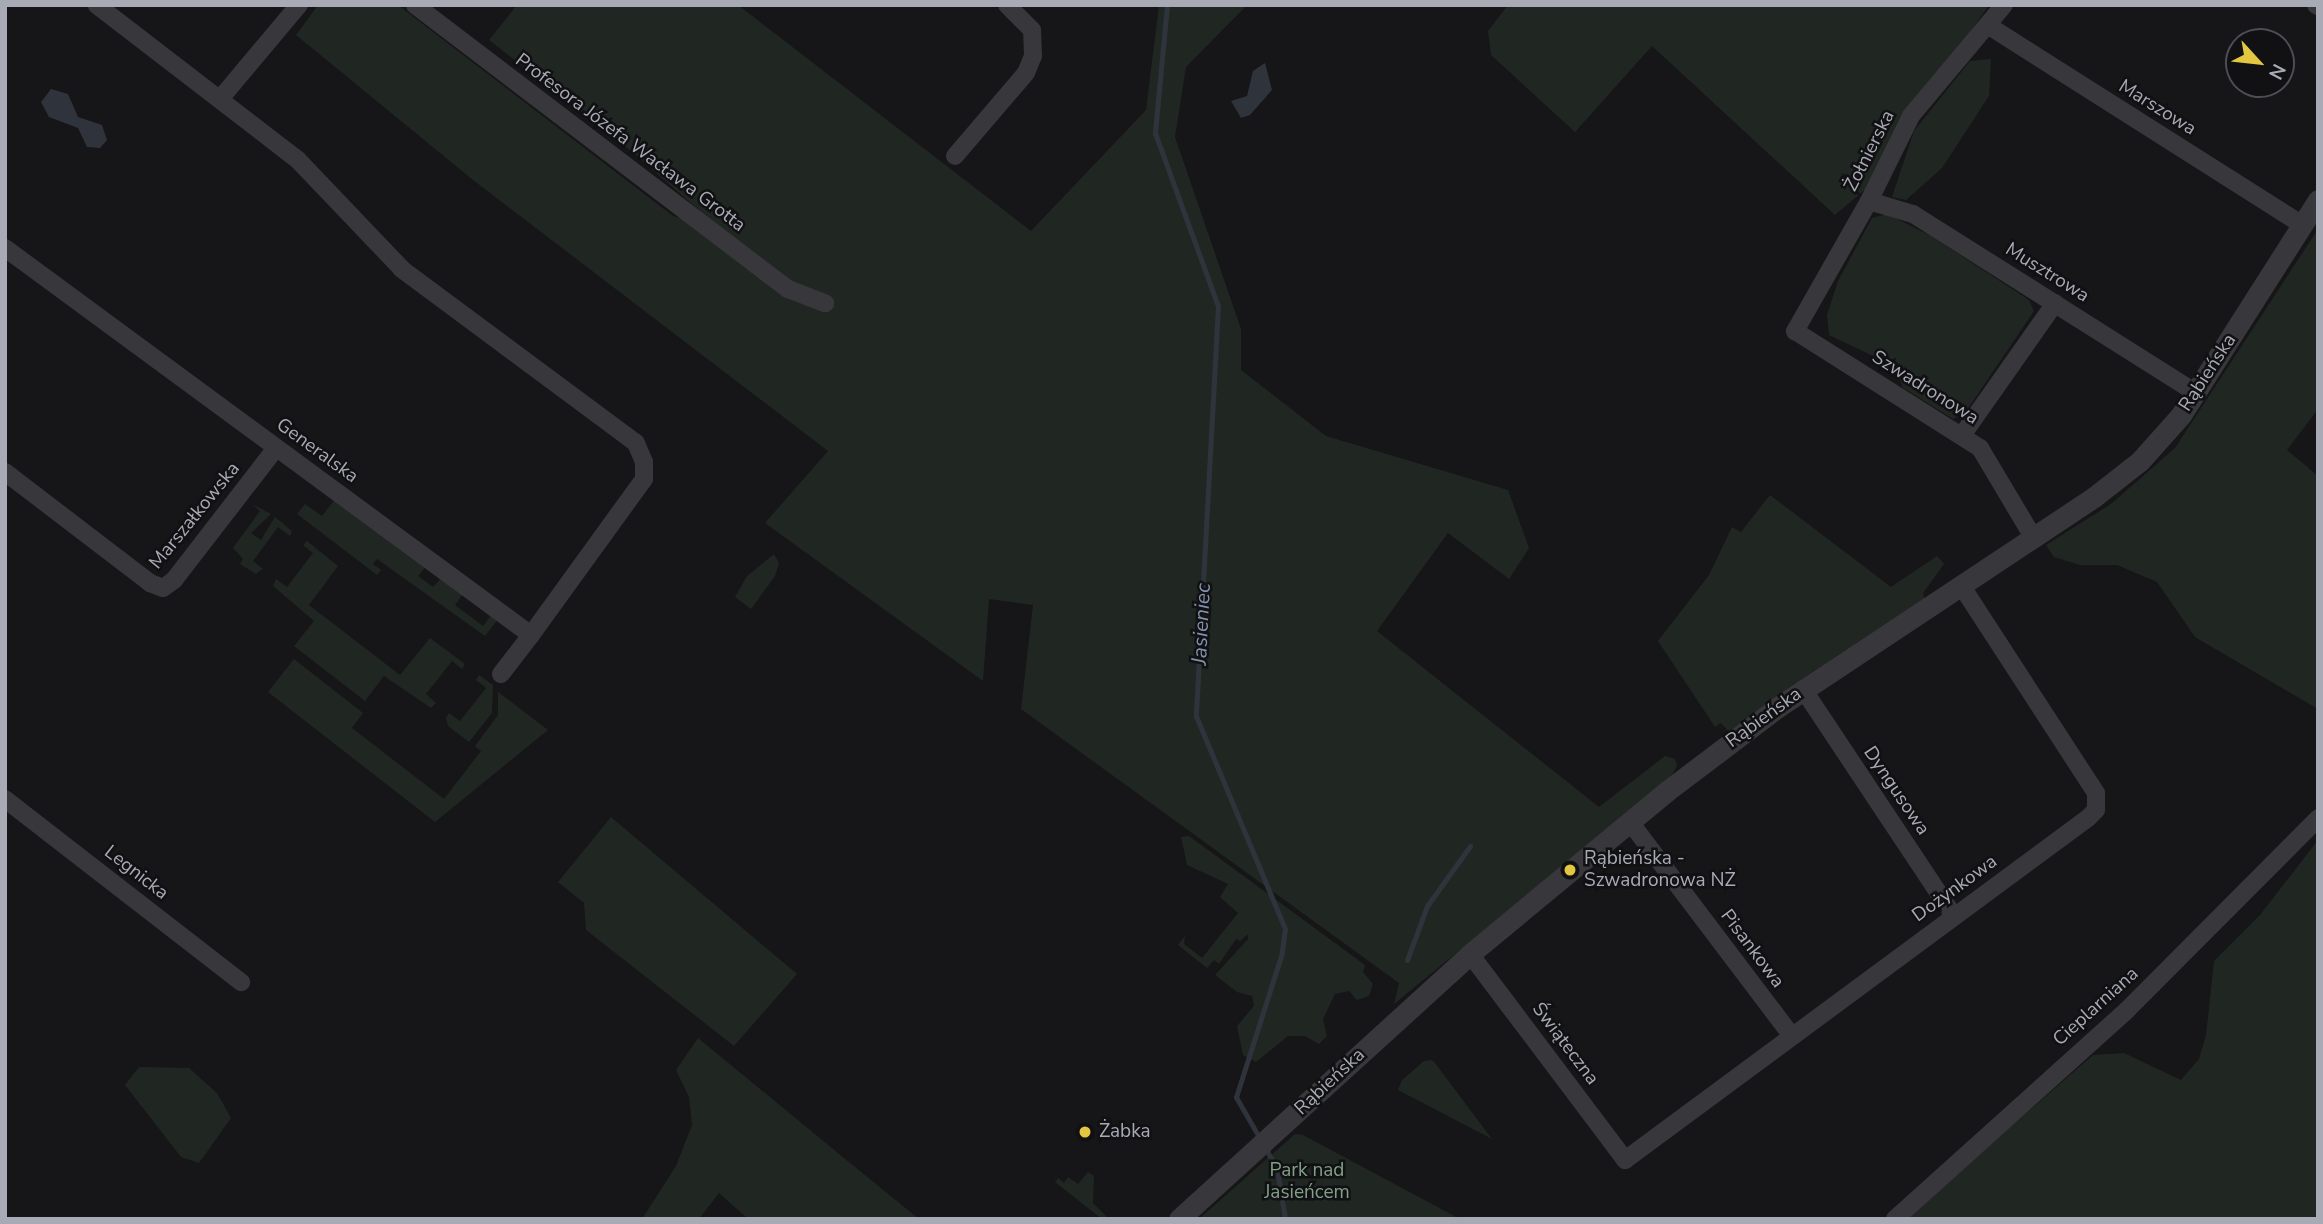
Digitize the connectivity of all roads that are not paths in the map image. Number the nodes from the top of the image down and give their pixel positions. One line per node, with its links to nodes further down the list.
1 (97, 5): 7 (street)
2 (299, 5): 7 (street)
3 (415, 5): 13 (street, Profesora Józefa Wacława Grotta)
4 (1007, 5): 8 (street)
5 (2004, 5): 6 (street, Żołnierska)
6 (1989, 26): 10 (street, Żołnierska); 11 (street, Marszowa)
7 (220, 99): 22 (street)
8 (955, 156)
9 (2318, 200): 11 (street, Rąbieńska)
10 (1869, 201): 14 (street, Musztrowa); 15 (street, Żołnierska)
11 (2302, 225): 16 (street, Rąbieńska)
12 (5, 248): 18 (street, Generalska)
13 (825, 303)
14 (2055, 303): 16 (street, Musztrowa); 17 (street)
15 (1795, 331): 17 (street, Szwadronowa)
16 (2196, 393): 20 (street, Rąbieńska)
17 (1962, 434): 20 (street, Szwadronowa)
18 (276, 448): 19 (street, Marszałkowska); 22 (street, Generalska)
19 (5, 472)
20 (2033, 537): 21 (street, Rąbieńska)
21 (1961, 584): 24 (street, Rąbieńska); 28 (street, Dożynkowa)
22 (531, 635): 23 (street)
23 (501, 674)
24 (1803, 689): 27 (street, Rąbieńska); 28 (street, Dyngusowa)
25 (5, 799): 30 (street, Legnicka)
26 (2318, 818): 34 (street, Cieplarniana)
27 (1630, 822): 29 (street, Rąbieńska); 31 (street, Pisankowa)
28 (1954, 916): 31 (street, Dożynkowa)
29 (1470, 954): 32 (street, Świąteczna); 33 (street, Rąbieńska)
30 (241, 982)
31 (1791, 1035): 32 (street, Dożynkowa)
32 (1625, 1160)
33 (1179, 1219)
34 (1895, 1219)

